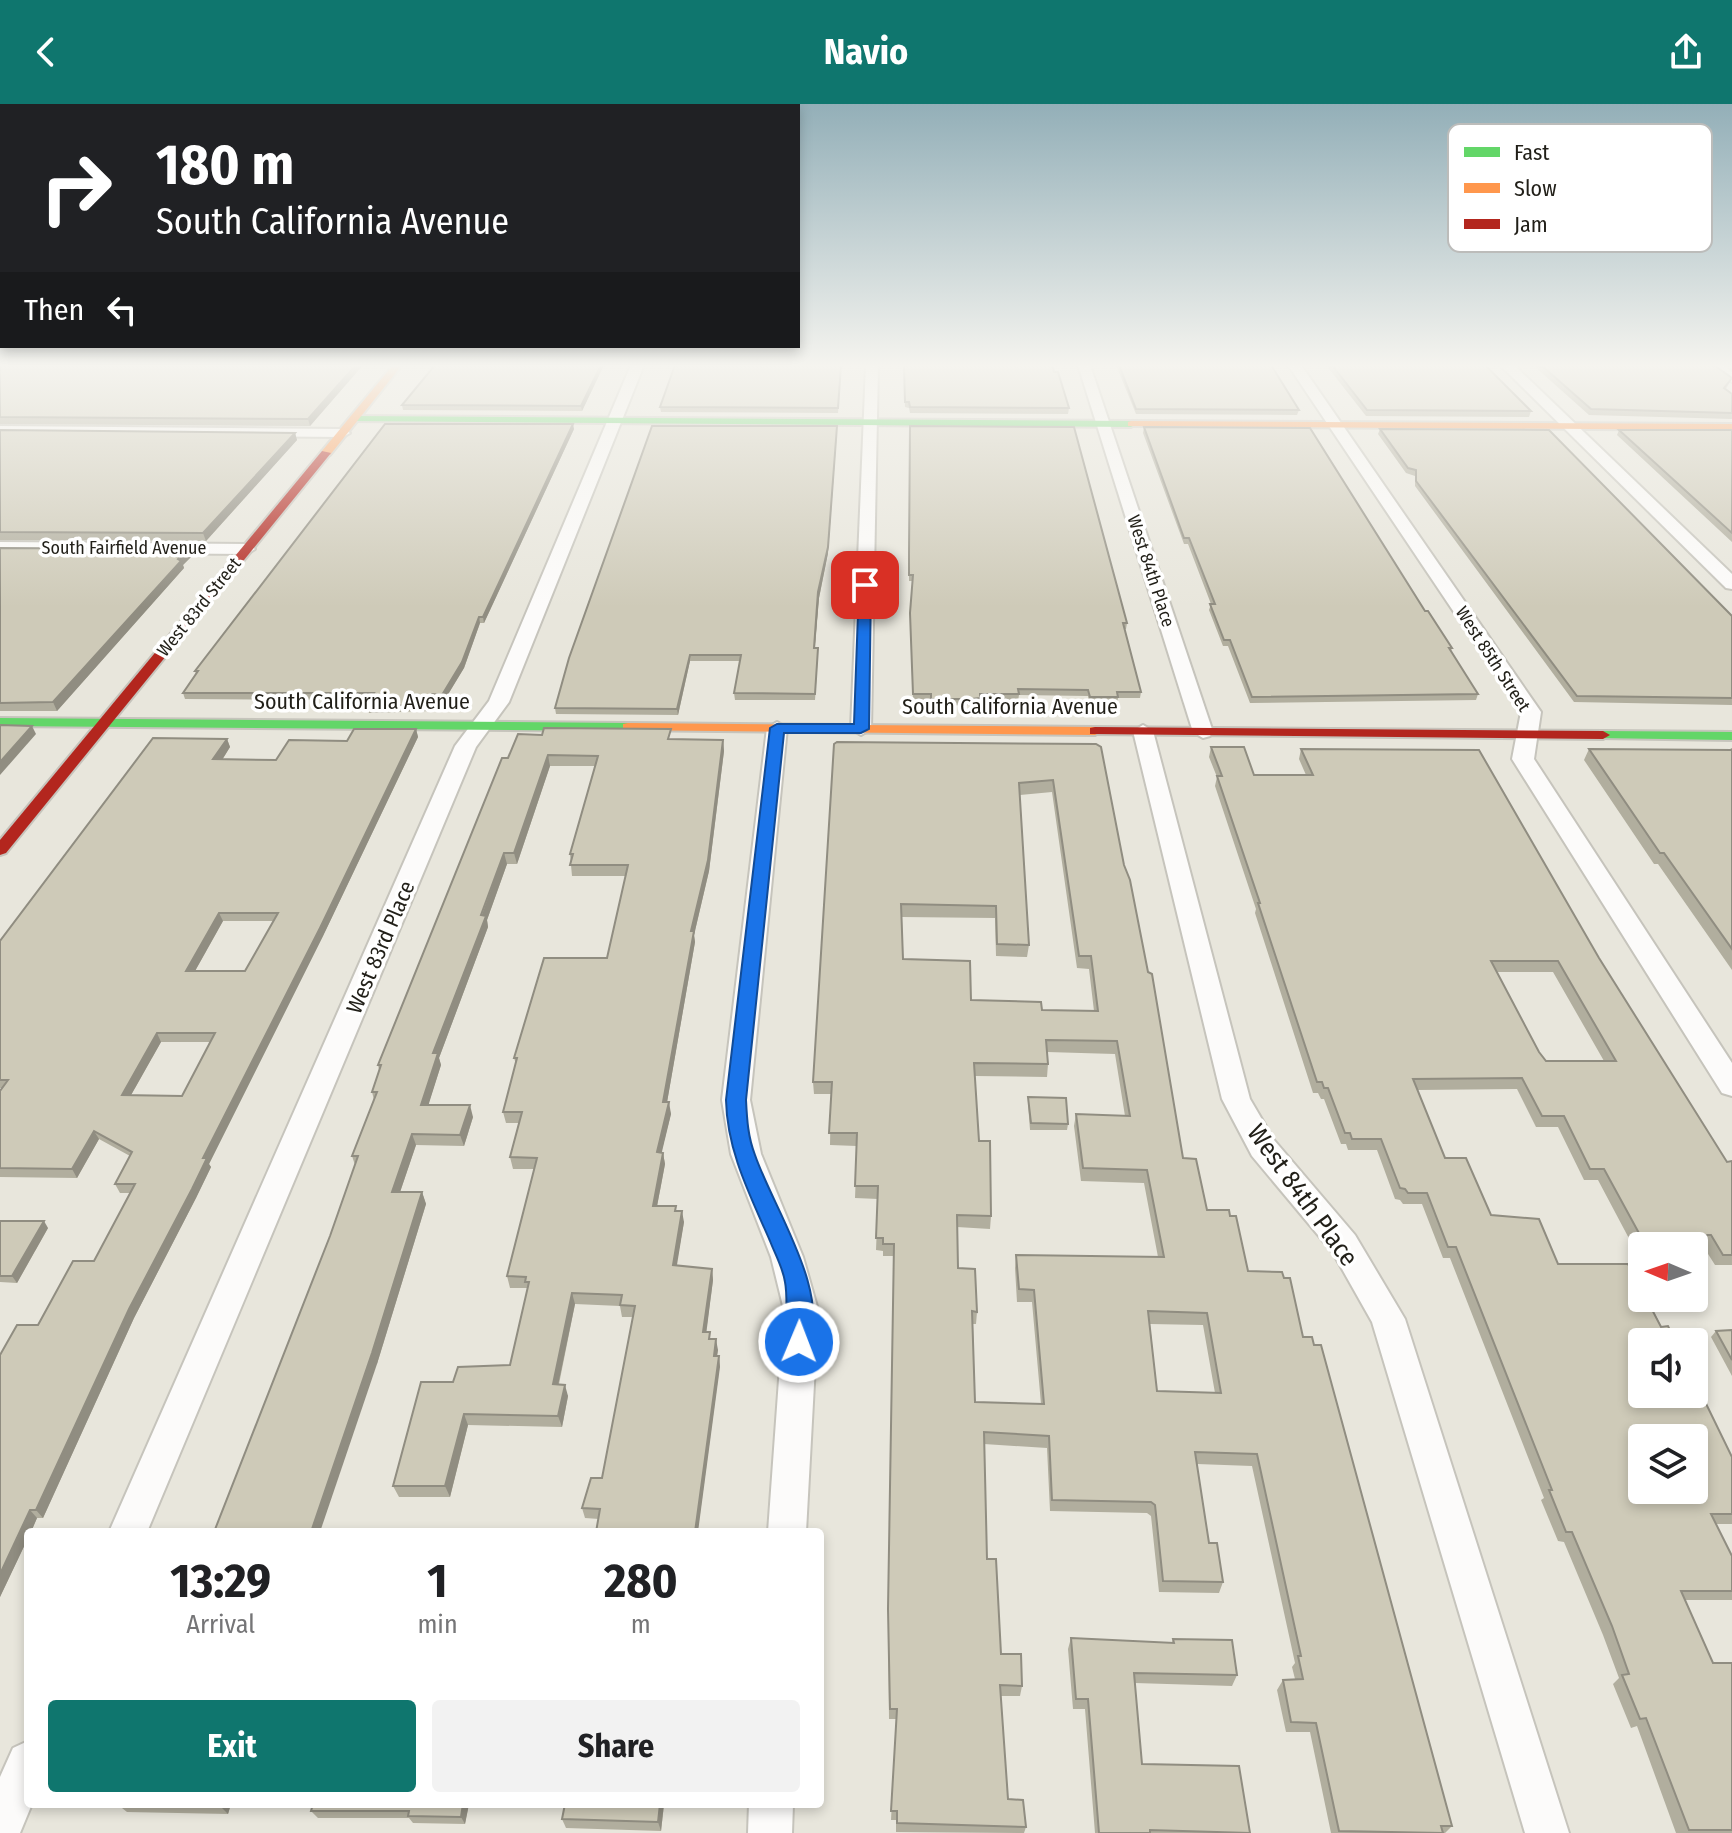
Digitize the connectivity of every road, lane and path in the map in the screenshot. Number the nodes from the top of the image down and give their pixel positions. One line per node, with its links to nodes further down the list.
1 (333, 446): 8 (street, West 83rd Street)
2 (605, 446): 12 (street, West 83rd Place)
3 (868, 446): 14 (street)
4 (1110, 446): 16 (street, West 84th Place)
5 (1348, 446): 17 (street, West 85th Street)
6 (1589, 446): 9 (street)
7 (0, 547): 8 (street, South Fairfield Avenue)
8 (247, 549): 11 (street, West 83rd Street)
9 (1732, 584)
10 (0, 722): 11 (street, South California Avenue)
11 (105, 723): 12 (street, South California Avenue); 19 (street, West 83rd Street)
12 (482, 725): 13 (street, South California Avenue); 21 (street, West 83rd Place)
13 (777, 728): 14 (street, South California Avenue); 22 (street)
14 (861, 729): 15 (street, South California Avenue)
15 (1143, 731): 16 (street, South California Avenue); 27 (street, West 84th Place)
16 (1203, 732): 17 (street, South California Avenue)
17 (1526, 734): 18 (street, South California Avenue); 20 (street, West 85th Street)
18 (1732, 736)
19 (0, 850)
20 (1732, 1086)
21 (130, 1528)
22 (787, 1528)
23 (24, 1772): 25 (street)
24 (771, 1808): 26 (street)
25 (0, 1828)
26 (770, 1833)
27 (1547, 1833)

